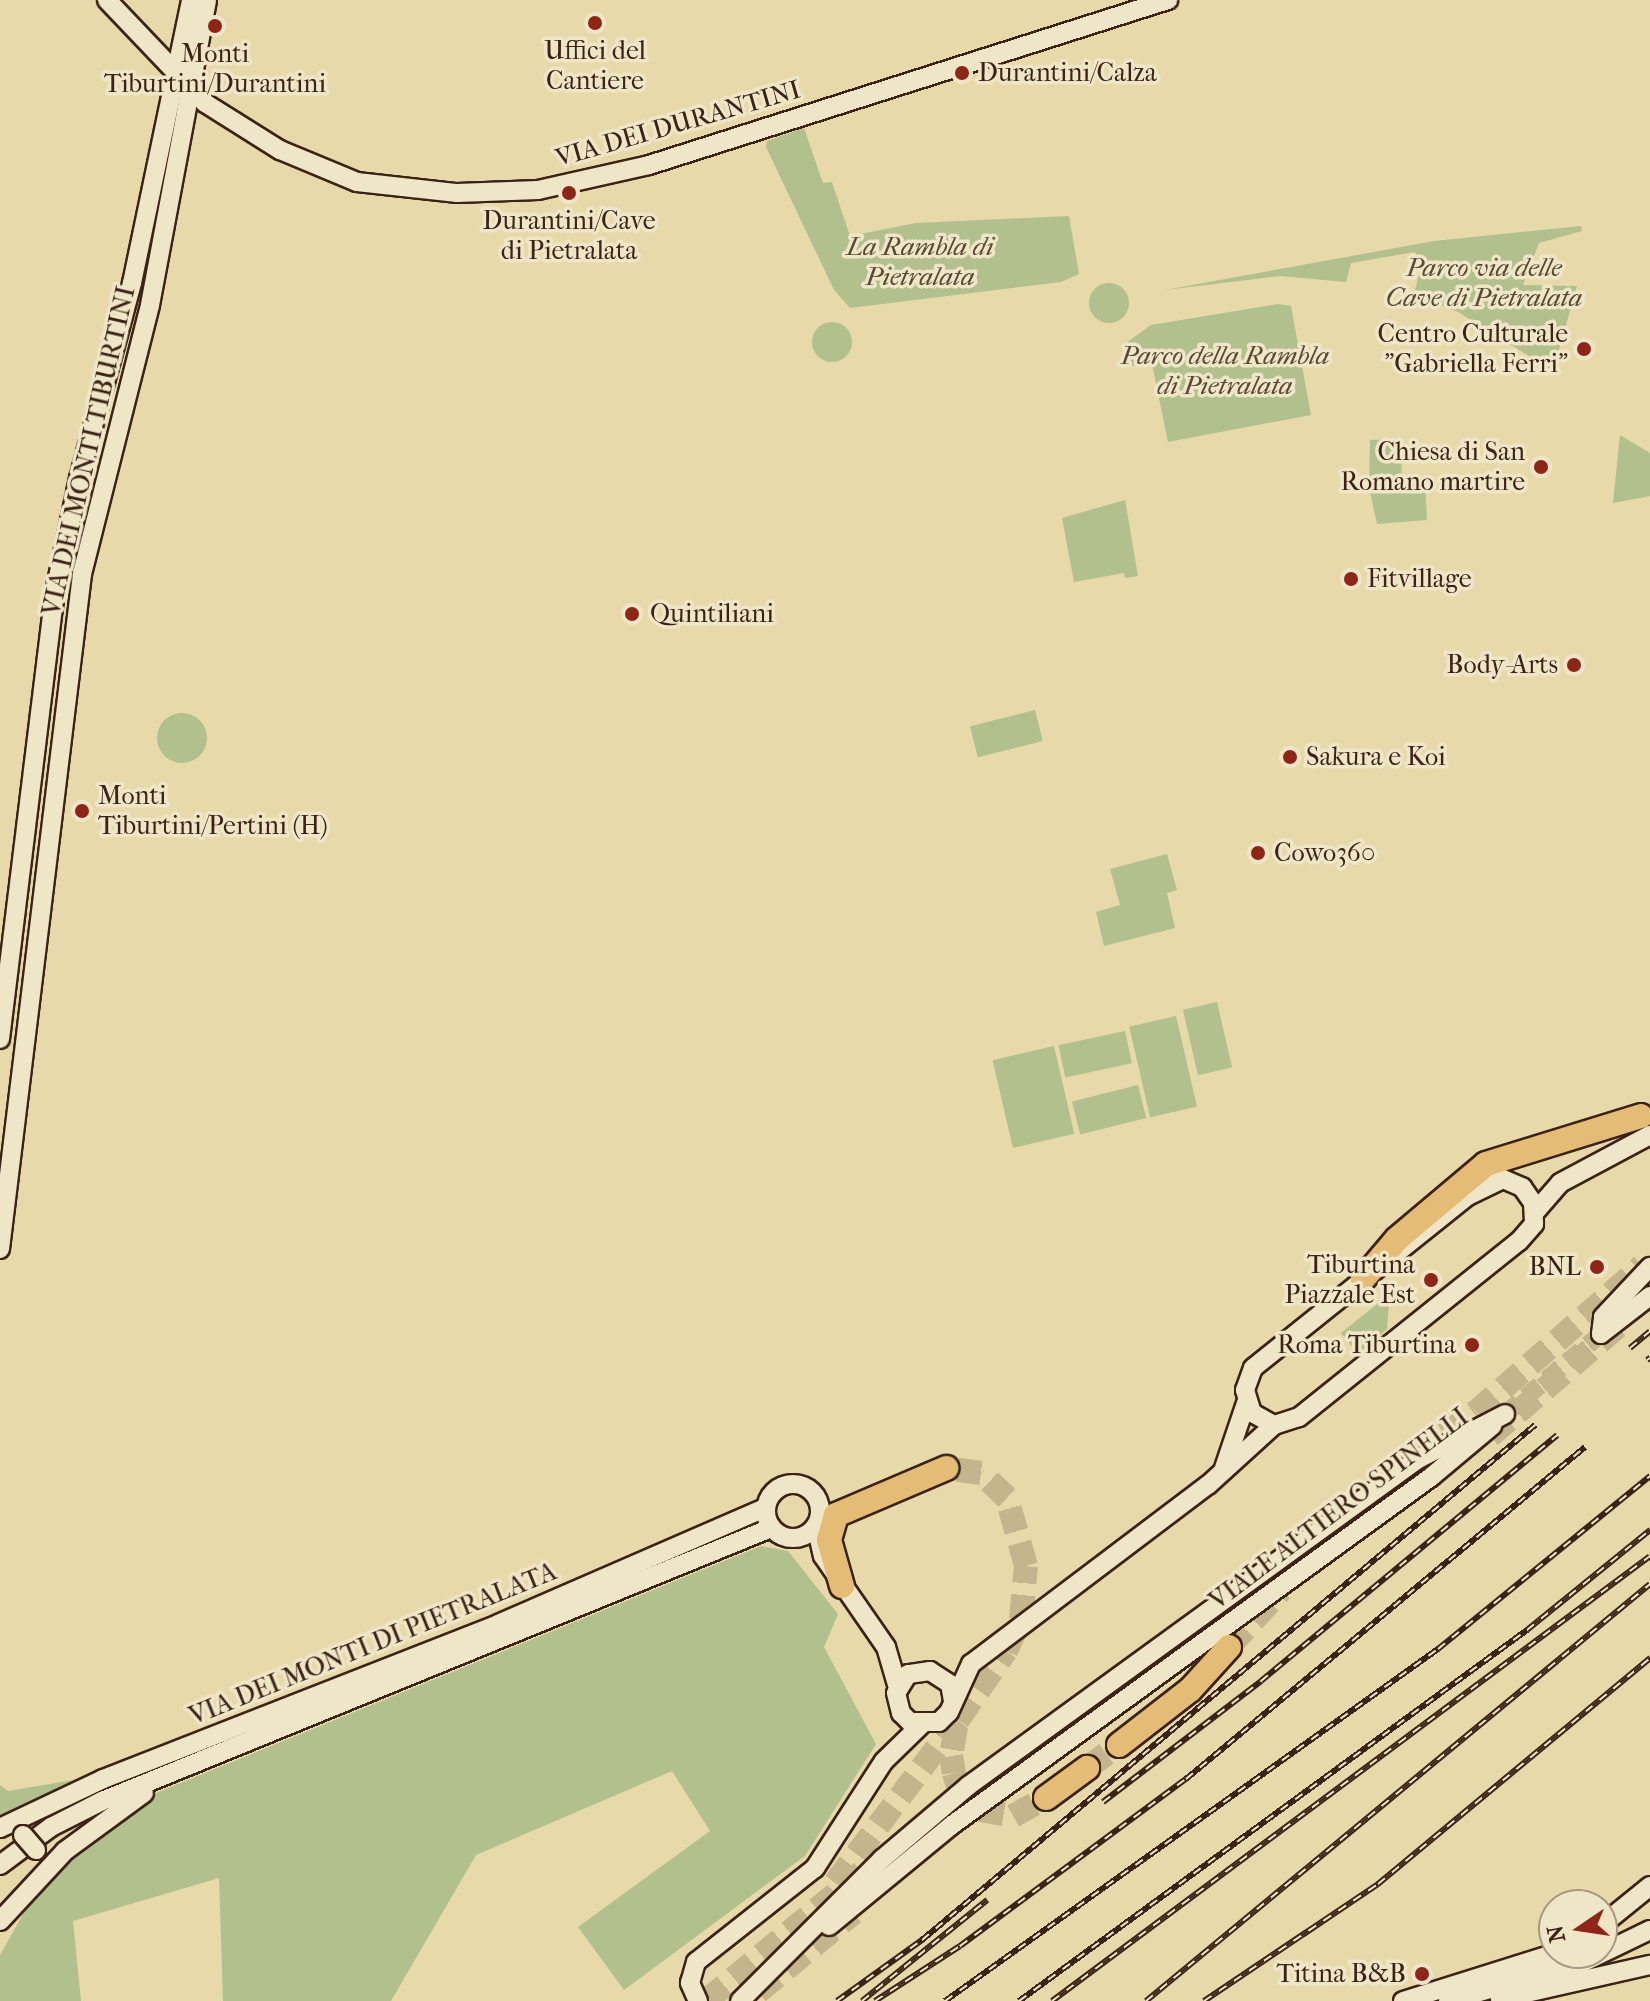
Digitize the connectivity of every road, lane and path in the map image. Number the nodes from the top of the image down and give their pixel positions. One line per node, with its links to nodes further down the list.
1 (107, 0): 5 (street, VIA DEI DURANTINI)
2 (191, 0): 5 (street, VIA DEI MONTI TIBURTINI)
3 (207, 0): 6 (street, VIA DEI MONTI TIBURTINI)
4 (1168, 0): 6 (street, VIA DEI DURANTINI)
5 (177, 69): 6 (street, VIA DEI DURANTINI); 7 (street, VIA DEI MONTI TIBURTINI)
6 (192, 87): 12 (street, VIA DEI MONTI TIBURTINI)
7 (0, 1039)
8 (1645, 1125): 9 (street); 14 (highway)
9 (1560, 1183): 10 (street); 11 (street)
10 (1522, 1187): 11 (street); 14 (street)
11 (1535, 1212): 17 (street)
12 (0, 1249)
13 (1650, 1267): 15 (street)
14 (1363, 1279): 16 (street)
15 (1650, 1296)
16 (1246, 1403): 17 (street); 19 (street)
17 (1274, 1425): 19 (street)
18 (946, 1468): 24 (highway)
19 (1223, 1469): 27 (street)
20 (765, 1508): 21 (street); 22 (street); 38 (street, VIA DEI MONTI DI PIETRALATA)
21 (816, 1526): 23 (street); 24 (street)
22 (771, 1528): 23 (street); 35 (street, VIA DEI MONTI DI PIETRALATA)
23 (789, 1539): 24 (street)
24 (842, 1586): 25 (street)
25 (886, 1647): 28 (street); 29 (street)
26 (1229, 1647): 33 (highway)
27 (971, 1664): 28 (street); 30 (street)
28 (924, 1670): 29 (street); 30 (street)
29 (898, 1688): 31 (street)
30 (953, 1701): 32 (street)
31 (901, 1713): 32 (street); 34 (street)
32 (921, 1725): 34 (street)
33 (1119, 1745)
34 (884, 1761): 48 (street)
35 (201, 1762): 40 (street, VIA DEI MONTI DI PIETRALATA); 43 (street, VIA DEI MONTI DI PIETRALATA)
36 (1087, 1768): 37 (highway)
37 (1046, 1798)
38 (0, 1828)
39 (0, 1837): 43 (street, VIA DEI MONTI DI PIETRALATA, bridge)
40 (0, 1865)
41 (1650, 1886): 42 (street)
42 (1618, 1912)
43 (6, 1914)
44 (1650, 1930): 51 (street)
45 (803, 1942): 45 (street, VIALE ALTIERO SPINELLI); 49 (street, VIALE ALTIERO SPINELLI)
46 (1538, 1959): 50 (street)
47 (1650, 1965): 52 (street)
48 (698, 2001)
49 (740, 2001)
50 (1403, 2001)
51 (1448, 2001)
52 (1493, 2001)

